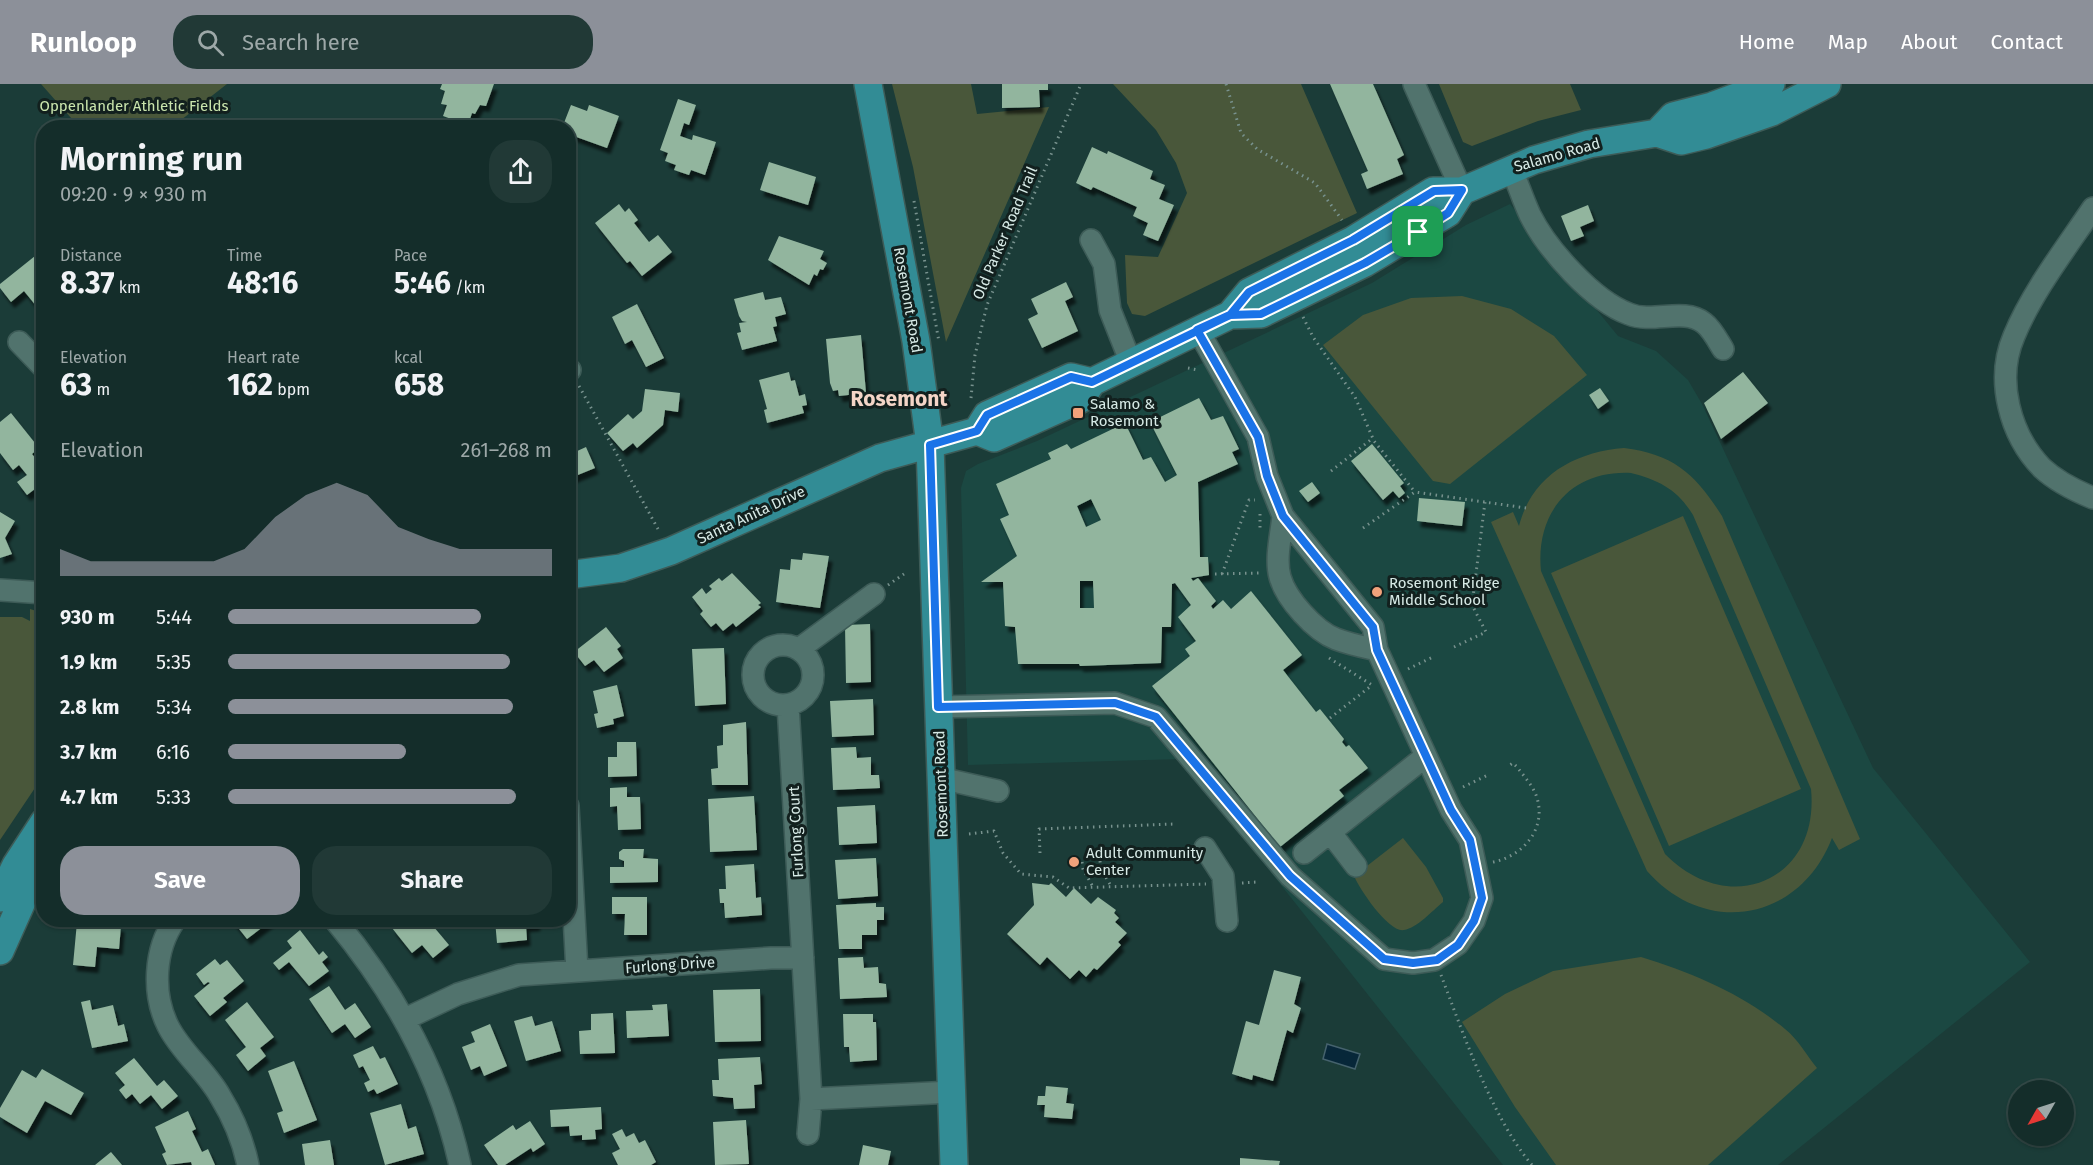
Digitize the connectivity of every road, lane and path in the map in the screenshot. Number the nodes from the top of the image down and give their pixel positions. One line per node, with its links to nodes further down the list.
1 (868, 84): 25 (main road, Rosemont Road)
2 (1081, 84): 23 (path, Old Parker Road Trail)
3 (1226, 84): 12 (path)
4 (1414, 84): 9 (street)
5 (1771, 84): 7 (main road, Salamo Road)
6 (1827, 84): 7 (main road, Salamo Road)
7 (1657, 133): 8 (main road, Salamo Road)
8 (1511, 168): 9 (main road, Salamo Road); 17 (street)
9 (1462, 190): 12 (main road, Salamo Road); 14 (main road, Salamo Road)
10 (2093, 208): 29 (street)
11 (1090, 240): 19 (street)
12 (1353, 240): 14 (main road, Salamo Road)
13 (1301, 313): 24 (path)
14 (1230, 315): 15 (main road, Salamo Road)
15 (1197, 330): 19 (main road, Salamo Road); 33 (street)
16 (19, 342): 18 (street)
17 (1723, 349)
18 (36, 360)
19 (1131, 363): 25 (main road, Salamo Road)
20 (1188, 368): 21 (path)
21 (1203, 373)
22 (576, 383): 35 (path)
23 (971, 398)
24 (1373, 438): 26 (path); 28 (path)
25 (930, 445): 40 (main road, Santa Anita Drive); 56 (main road, Rosemont Road)
26 (1331, 471)
27 (1258, 492): 42 (path)
28 (1415, 492): 30 (path); 34 (path)
29 (2093, 498)
30 (1485, 502): 31 (path); 47 (path)
31 (1526, 508)
32 (1260, 510): 36 (path)
33 (1283, 516): 49 (street); 49 (street)
34 (1363, 528)
35 (658, 529)
36 (1261, 532)
37 (1260, 566): 38 (path)
38 (1261, 573): 39 (path); 42 (path); 43 (path)
39 (1269, 573)
40 (576, 574)
41 (1215, 574): 42 (path)
42 (1222, 574)
43 (1261, 580)
44 (0, 590): 45 (street)
45 (36, 592)
46 (874, 594): 48 (street)
47 (1454, 647)
48 (799, 649): 55 (street); 55 (street)
49 (1377, 650): 58 (street)
50 (1323, 654): 53 (path)
51 (1433, 657): 52 (path)
52 (1405, 670)
53 (1372, 685): 54 (path); 57 (path)
54 (1377, 692)
55 (788, 705): 88 (street, Furlong Court)
56 (938, 707): 61 (main road, Rosemont Road); 89 (street)
57 (1330, 718)
58 (1426, 756): 67 (street); 89 (street)
59 (1510, 765): 75 (path)
60 (1488, 775): 62 (path)
61 (940, 778): 63 (street); 92 (main road, Rosemont Road)
62 (1462, 787)
63 (998, 791)
64 (1175, 824): 65 (path)
65 (1147, 825): 66 (path); 71 (path)
66 (1147, 832)
67 (1330, 832): 72 (street); 76 (street)
68 (36, 834): 82 (main road)
69 (969, 834): 81 (path)
70 (1205, 848): 79 (street)
71 (1040, 853)
72 (1304, 853)
73 (1100, 861): 80 (path)
74 (1083, 862): 81 (path)
75 (1488, 863)
76 (1356, 866)
77 (36, 876): 87 (main road)
78 (1257, 882): 79 (path)
79 (1224, 883): 80 (path); 83 (street)
80 (1111, 886): 81 (path)
81 (1094, 887)
82 (0, 898)
83 (1227, 921)
84 (171, 927): 95 (street)
85 (341, 927): 91 (street)
86 (575, 927): 90 (street)
87 (0, 951)
88 (803, 958): 90 (street, Furlong Drive); 93 (street)
89 (1434, 960): 98 (path)
90 (577, 971): 91 (street, Furlong Drive)
91 (405, 1019): 96 (street)
92 (952, 1092): 93 (street); 97 (main road, Rosemont Road)
93 (811, 1098): 94 (street)
94 (808, 1134)
95 (248, 1165)
96 (460, 1165)
97 (954, 1165)
98 (1532, 1165)

